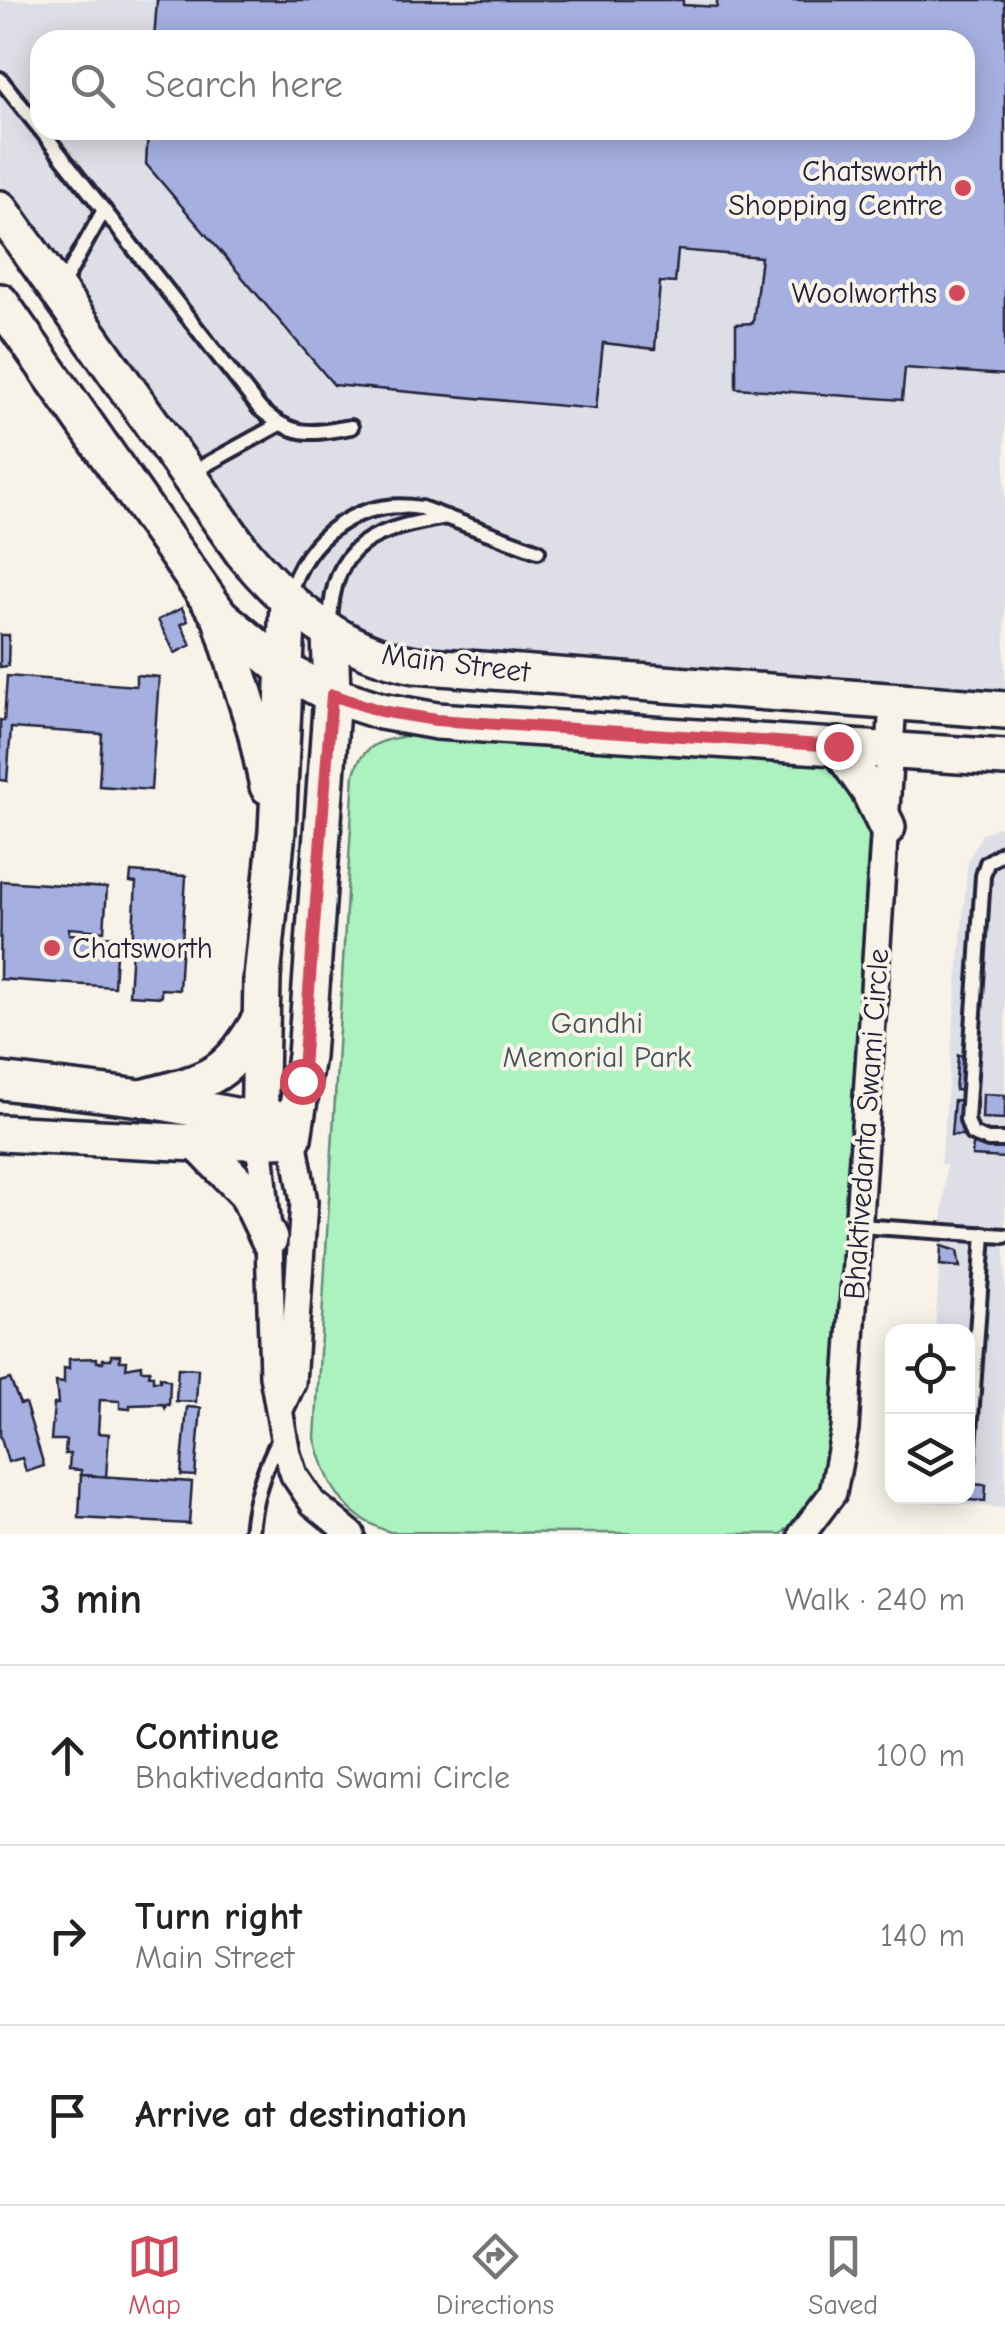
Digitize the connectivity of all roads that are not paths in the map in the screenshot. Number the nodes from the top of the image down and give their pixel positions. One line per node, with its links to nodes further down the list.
1 (0, 78): 2 (lane)
2 (30, 117)
3 (48, 140): 5 (lane)
4 (0, 208): 6 (street, Main Street)
5 (104, 210): 6 (lane); 8 (lane)
6 (58, 294): 10 (street, Main Street)
7 (0, 302): 14 (street, Main Street)
8 (278, 424): 9 (lane); 10 (lane)
9 (351, 427)
10 (187, 475): 13 (street, Main Street)
11 (448, 517): 12 (lane); 13 (lane); 15 (lane)
12 (538, 551)
13 (288, 603): 15 (street, Main Street); 16 (street)
14 (220, 616): 16 (street, Main Street); 24 (street)
15 (330, 632): 17 (street); 18 (street, Main Street)
16 (286, 670): 17 (street, Main Street); 24 (street)
17 (332, 695): 20 (street, Main Street); 29 (street)
18 (893, 702): 19 (street, Main Street); 21 (street, Bhaktivedanta Swami Circle)
19 (1005, 710)
20 (838, 746): 21 (street, Main Street); 23 (street)
21 (891, 749): 22 (street, Main Street); 23 (street, Bhaktivedanta Swami Circle)
22 (1005, 758)
23 (887, 827): 33 (street, Bhaktivedanta Swami Circle)
24 (277, 831): 26 (street)
25 (1005, 851): 31 (lane)
26 (262, 1018): 28 (street); 29 (street)
27 (0, 1080): 28 (street)
28 (140, 1098): 29 (street)
29 (276, 1128): 32 (street); 36 (street); 38 (street)
30 (0, 1133): 32 (street)
31 (1005, 1140)
32 (198, 1143): 36 (street)
33 (860, 1226): 34 (lane); 41 (street, Bhaktivedanta Swami Circle)
34 (984, 1234): 35 (lane); 37 (lane)
35 (1005, 1236)
36 (269, 1239): 38 (street)
37 (971, 1414)
38 (282, 1419): 39 (street); 40 (lane)
39 (337, 1529)
40 (251, 1534)
41 (802, 1534)

